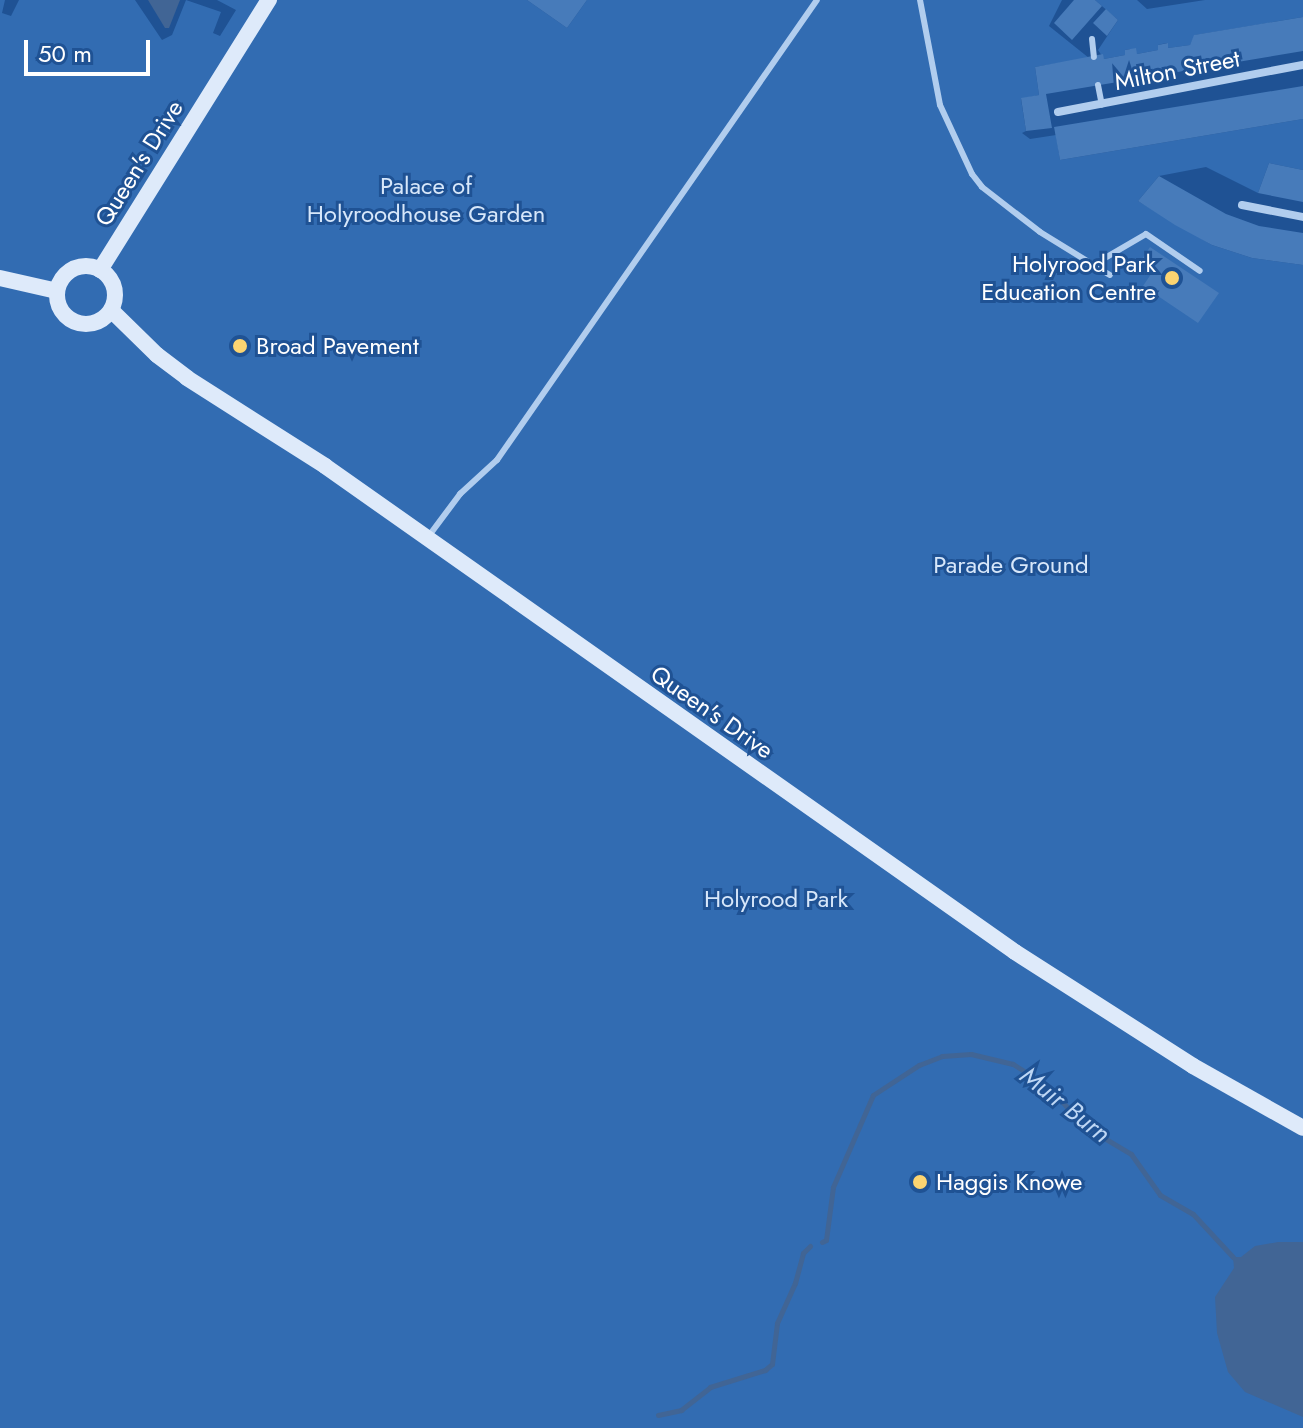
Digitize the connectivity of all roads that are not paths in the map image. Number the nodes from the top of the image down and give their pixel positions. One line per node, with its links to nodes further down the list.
1 (269, 0): 13 (street, Queen's Drive)
2 (817, 0): 19 (lane)
3 (920, 0): 12 (lane)
4 (1092, 39): 5 (lane)
5 (1094, 57)
6 (1303, 65): 8 (street, Milton Street)
7 (1098, 85): 8 (lane)
8 (1102, 105): 9 (street, Milton Street)
9 (1058, 112)
10 (1242, 205): 11 (street)
11 (1303, 217)
12 (1093, 265): 14 (lane); 15 (lane)
13 (100, 270): 17 (street); 18 (street)
14 (1200, 271)
15 (1110, 275)
16 (0, 278): 17 (street)
17 (57, 291): 18 (street)
18 (111, 310): 19 (street, Queen's Drive)
19 (427, 539): 20 (street, Queen's Drive)
20 (1303, 1128)

